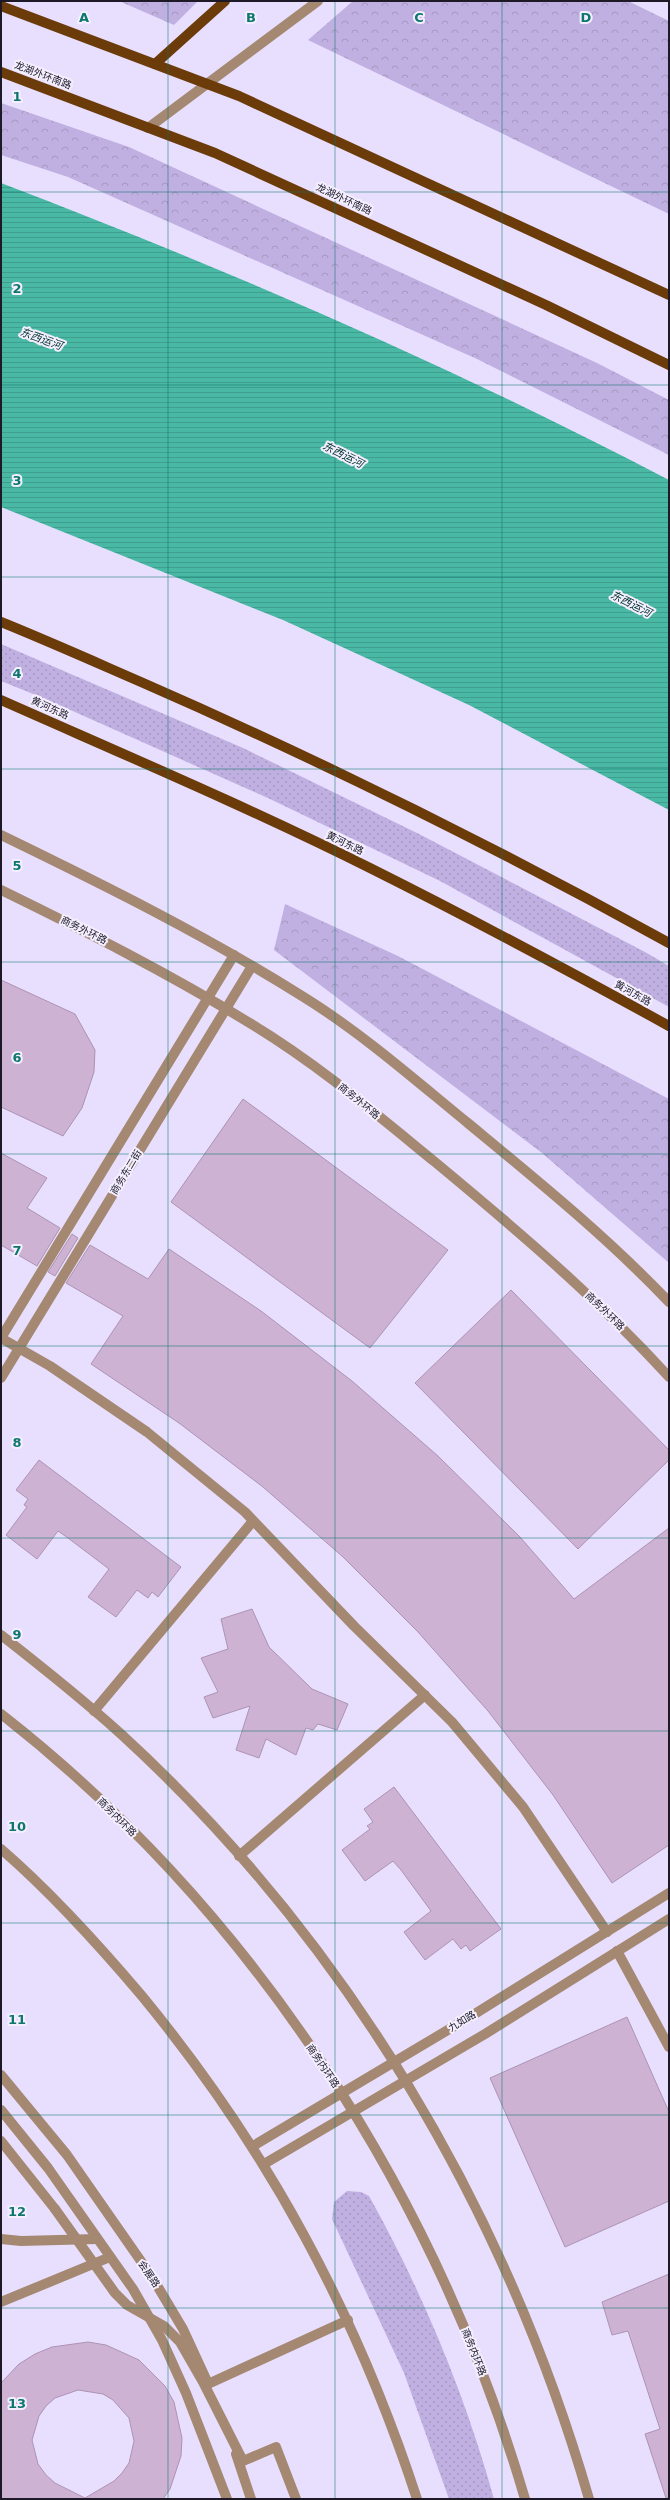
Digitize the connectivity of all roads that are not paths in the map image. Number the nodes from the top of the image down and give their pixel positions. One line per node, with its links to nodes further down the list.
1 (225, 1): 4 (main road)
2 (318, 1): 6 (street)
3 (1, 6): 4 (main road)
4 (155, 64): 6 (main road)
5 (1, 72): 7 (main road, 龙湖外环南路)
6 (207, 84): 7 (street); 8 (main road)
7 (148, 128): 9 (main road, 龙湖外环南路)
8 (669, 294)
9 (669, 365)
10 (1, 622): 14 (main road)
11 (1, 700): 19 (main road, 黄河东路)
12 (1, 835): 15 (street)
13 (1, 890): 17 (street, 商务外环路)
14 (669, 943)
15 (234, 955): 16 (street); 17 (street, 商务东二街)
16 (252, 966): 18 (street, 商务东二街); 20 (street)
17 (208, 998): 18 (street, 商务外环路); 21 (street, 商务东二街)
18 (226, 1009): 22 (street, 商务东二街); 23 (street, 商务外环路)
19 (669, 1026)
20 (669, 1302)
21 (1, 1338): 22 (street)
22 (19, 1348): 24 (street, 商务东二街); 25 (street)
23 (669, 1377)
24 (1, 1378)
25 (253, 1521): 27 (street); 28 (street)
26 (1, 1635): 28 (street)
27 (425, 1695): 31 (street); 34 (street)
28 (94, 1711): 31 (street)
29 (1, 1714): 40 (street, 商务内环路)
30 (1, 1849): 44 (street)
31 (239, 1856): 37 (street)
32 (669, 1893): 34 (street, 九如路)
33 (669, 1919): 35 (street)
34 (607, 1932): 37 (street, 九如路)
35 (617, 1952): 36 (street); 39 (street)
36 (669, 2047)
37 (395, 2062): 39 (street); 40 (street, 九如路)
38 (1, 2075): 51 (street, 会展路)
39 (406, 2081): 42 (street); 57 (street)
40 (341, 2093): 42 (street, 商务内环路); 44 (street, 九如路)
41 (1, 2110): 47 (street)
42 (353, 2112): 45 (street); 56 (street, 商务内环路)
43 (1, 2141): 54 (street, bridge)
44 (253, 2146): 45 (street)
45 (264, 2164): 50 (street)
46 (1, 2239): 47 (street)
47 (97, 2240): 48 (street)
48 (110, 2257): 49 (street); 52 (street)
49 (1, 2302)
50 (348, 2320): 51 (street); 55 (street)
51 (208, 2384): 53 (street, 会展路)
52 (227, 2499)
53 (251, 2499)
54 (296, 2499)
55 (417, 2499)
56 (525, 2499)
57 (589, 2499)

